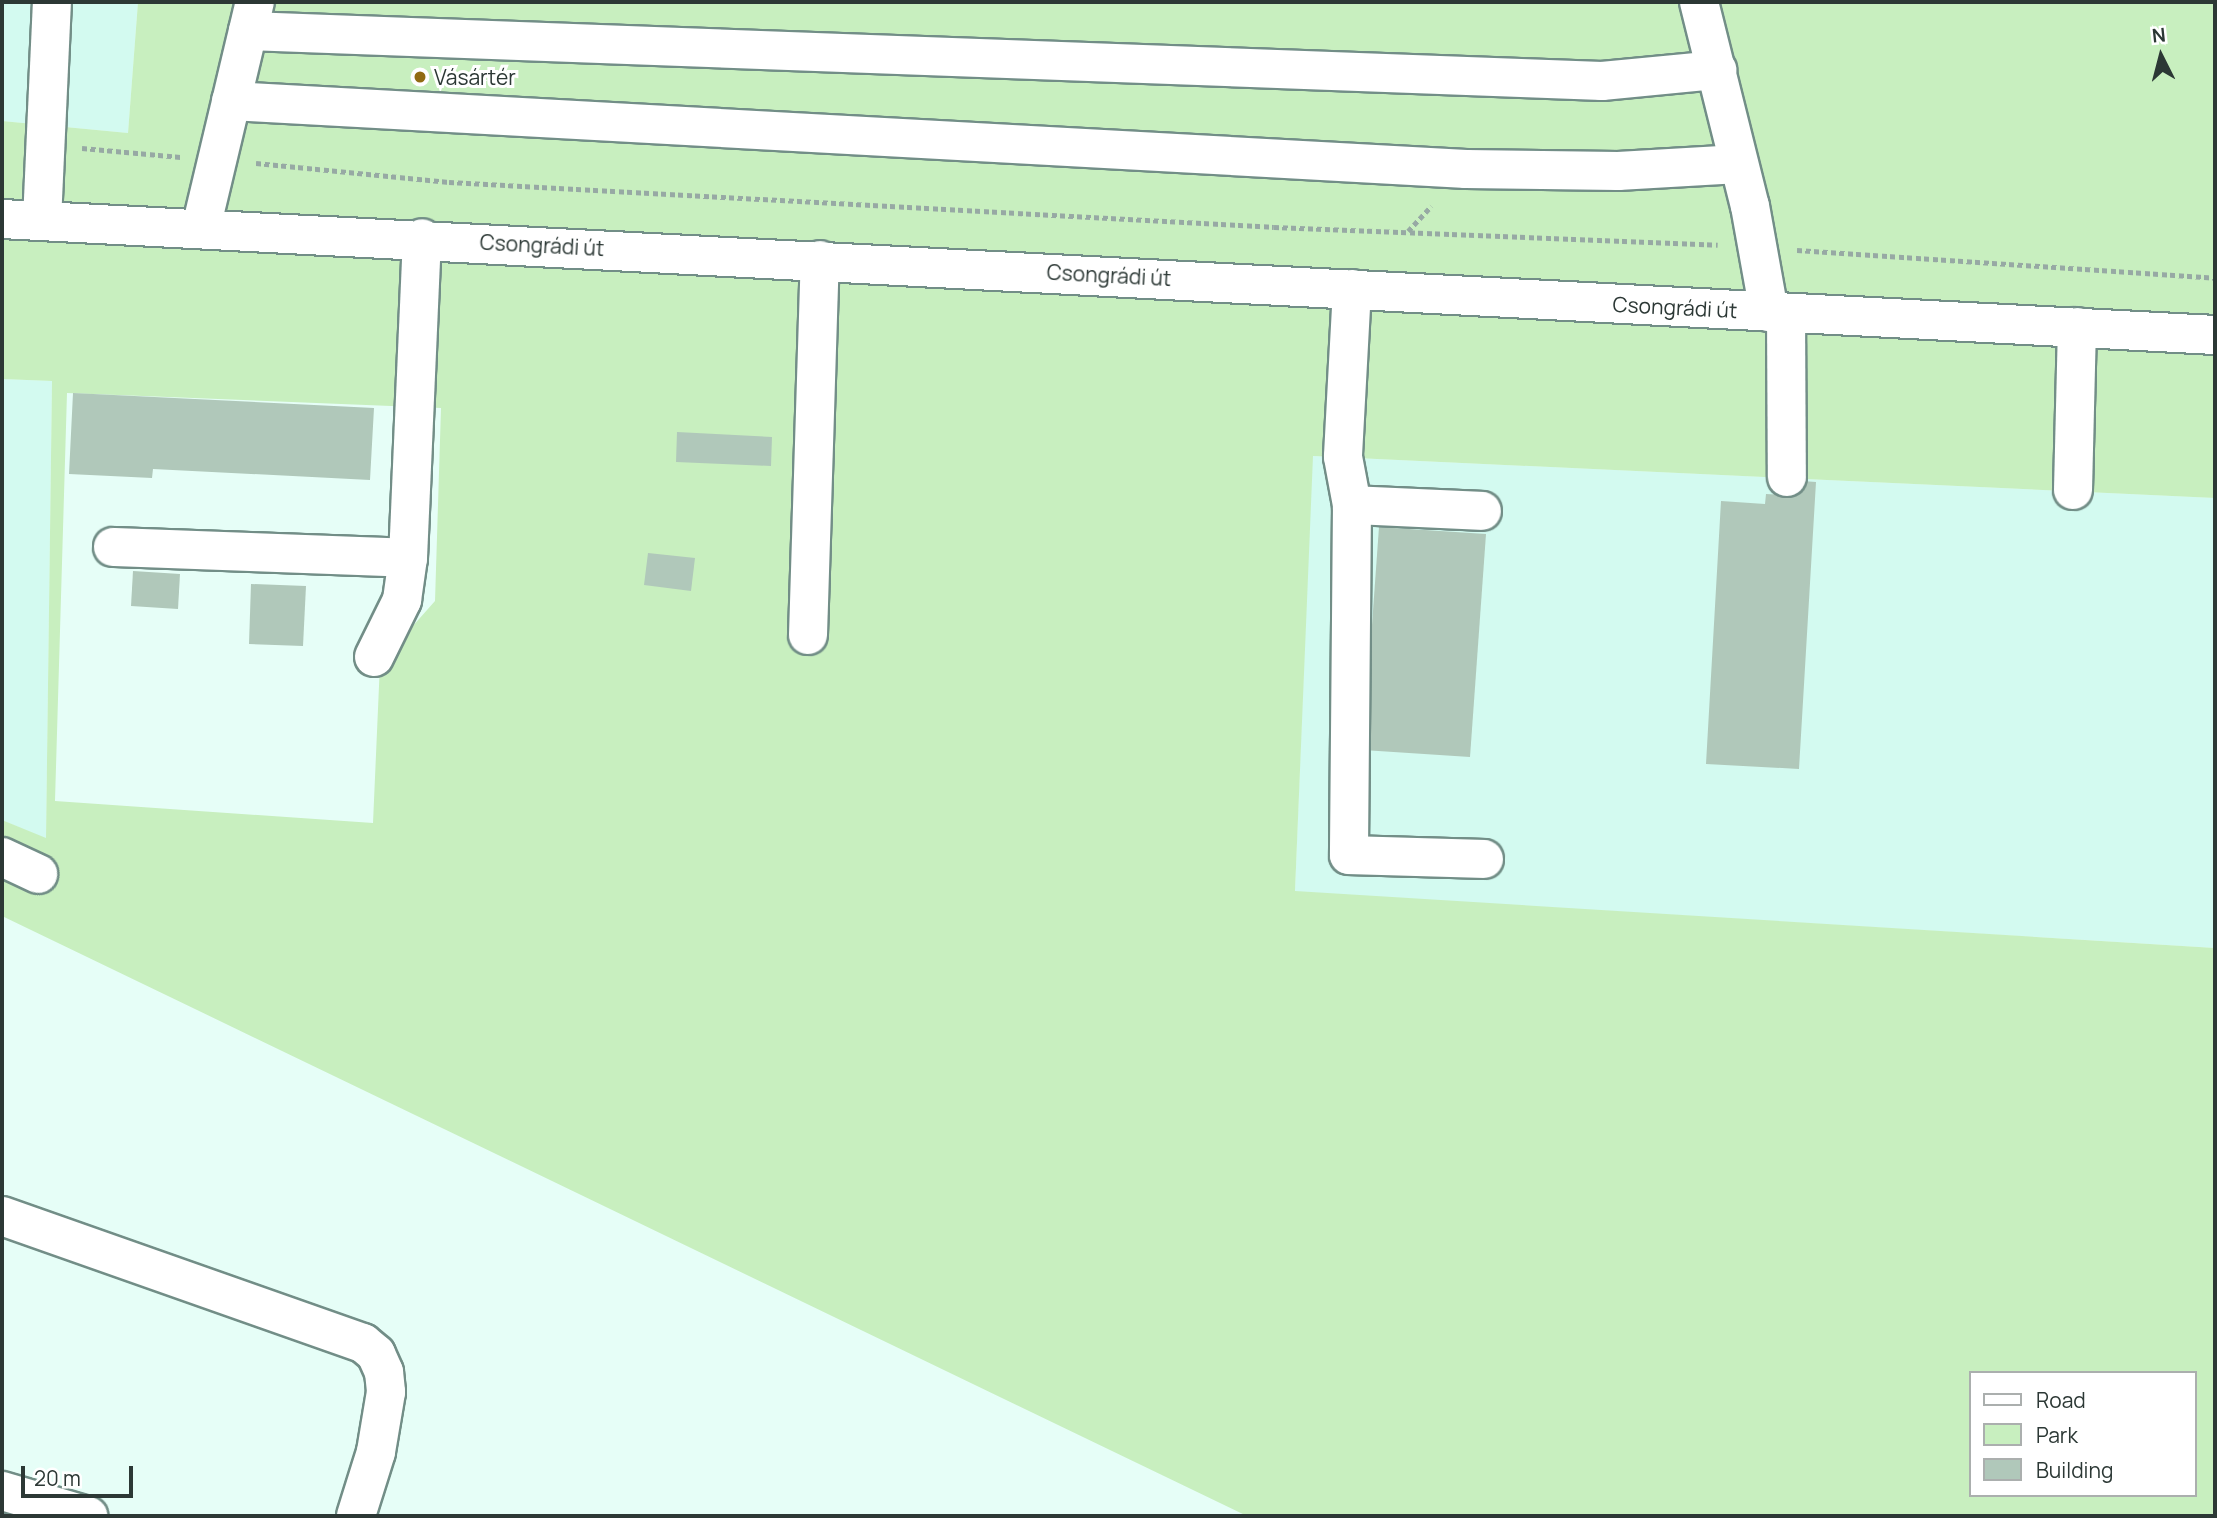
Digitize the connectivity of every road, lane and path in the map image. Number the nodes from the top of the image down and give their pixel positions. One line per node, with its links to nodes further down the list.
1 (52, 2): 6 (main road)
2 (1699, 2): 4 (main road)
3 (251, 16): 4 (main road); 5 (main road)
4 (1717, 70): 8 (main road)
5 (231, 101): 7 (main road); 8 (main road)
6 (46, 145): 7 (path); 10 (main road)
7 (217, 159): 11 (main road); 13 (path)
8 (1739, 163): 13 (main road)
9 (2, 219): 10 (main road, Csongrádi út)
10 (42, 221): 11 (main road, Csongrádi út)
11 (201, 228): 12 (main road, Csongrádi út)
12 (422, 238): 14 (main road, Csongrádi út); 25 (main road)
13 (1759, 247): 15 (path); 17 (main road)
14 (820, 260): 16 (main road, Csongrádi út); 26 (main road)
15 (2215, 278)
16 (1352, 289): 17 (main road, Csongrádi út); 22 (main road)
17 (1777, 312): 18 (main road, Csongrádi út); 20 (main road)
18 (2077, 327): 19 (main road, Csongrádi út); 21 (main road)
19 (2215, 335)
20 (1787, 477)
21 (2073, 490)
22 (1352, 505): 23 (main road); 29 (main road)
23 (1482, 511)
24 (113, 547): 25 (main road)
25 (408, 558): 27 (main road)
26 (808, 635)
27 (374, 657)
28 (2, 856): 30 (main road)
29 (1484, 859)
30 (38, 874)
31 (2, 1216): 34 (main road)
32 (2, 1491): 33 (main road)
33 (88, 1516)
34 (356, 1516)

